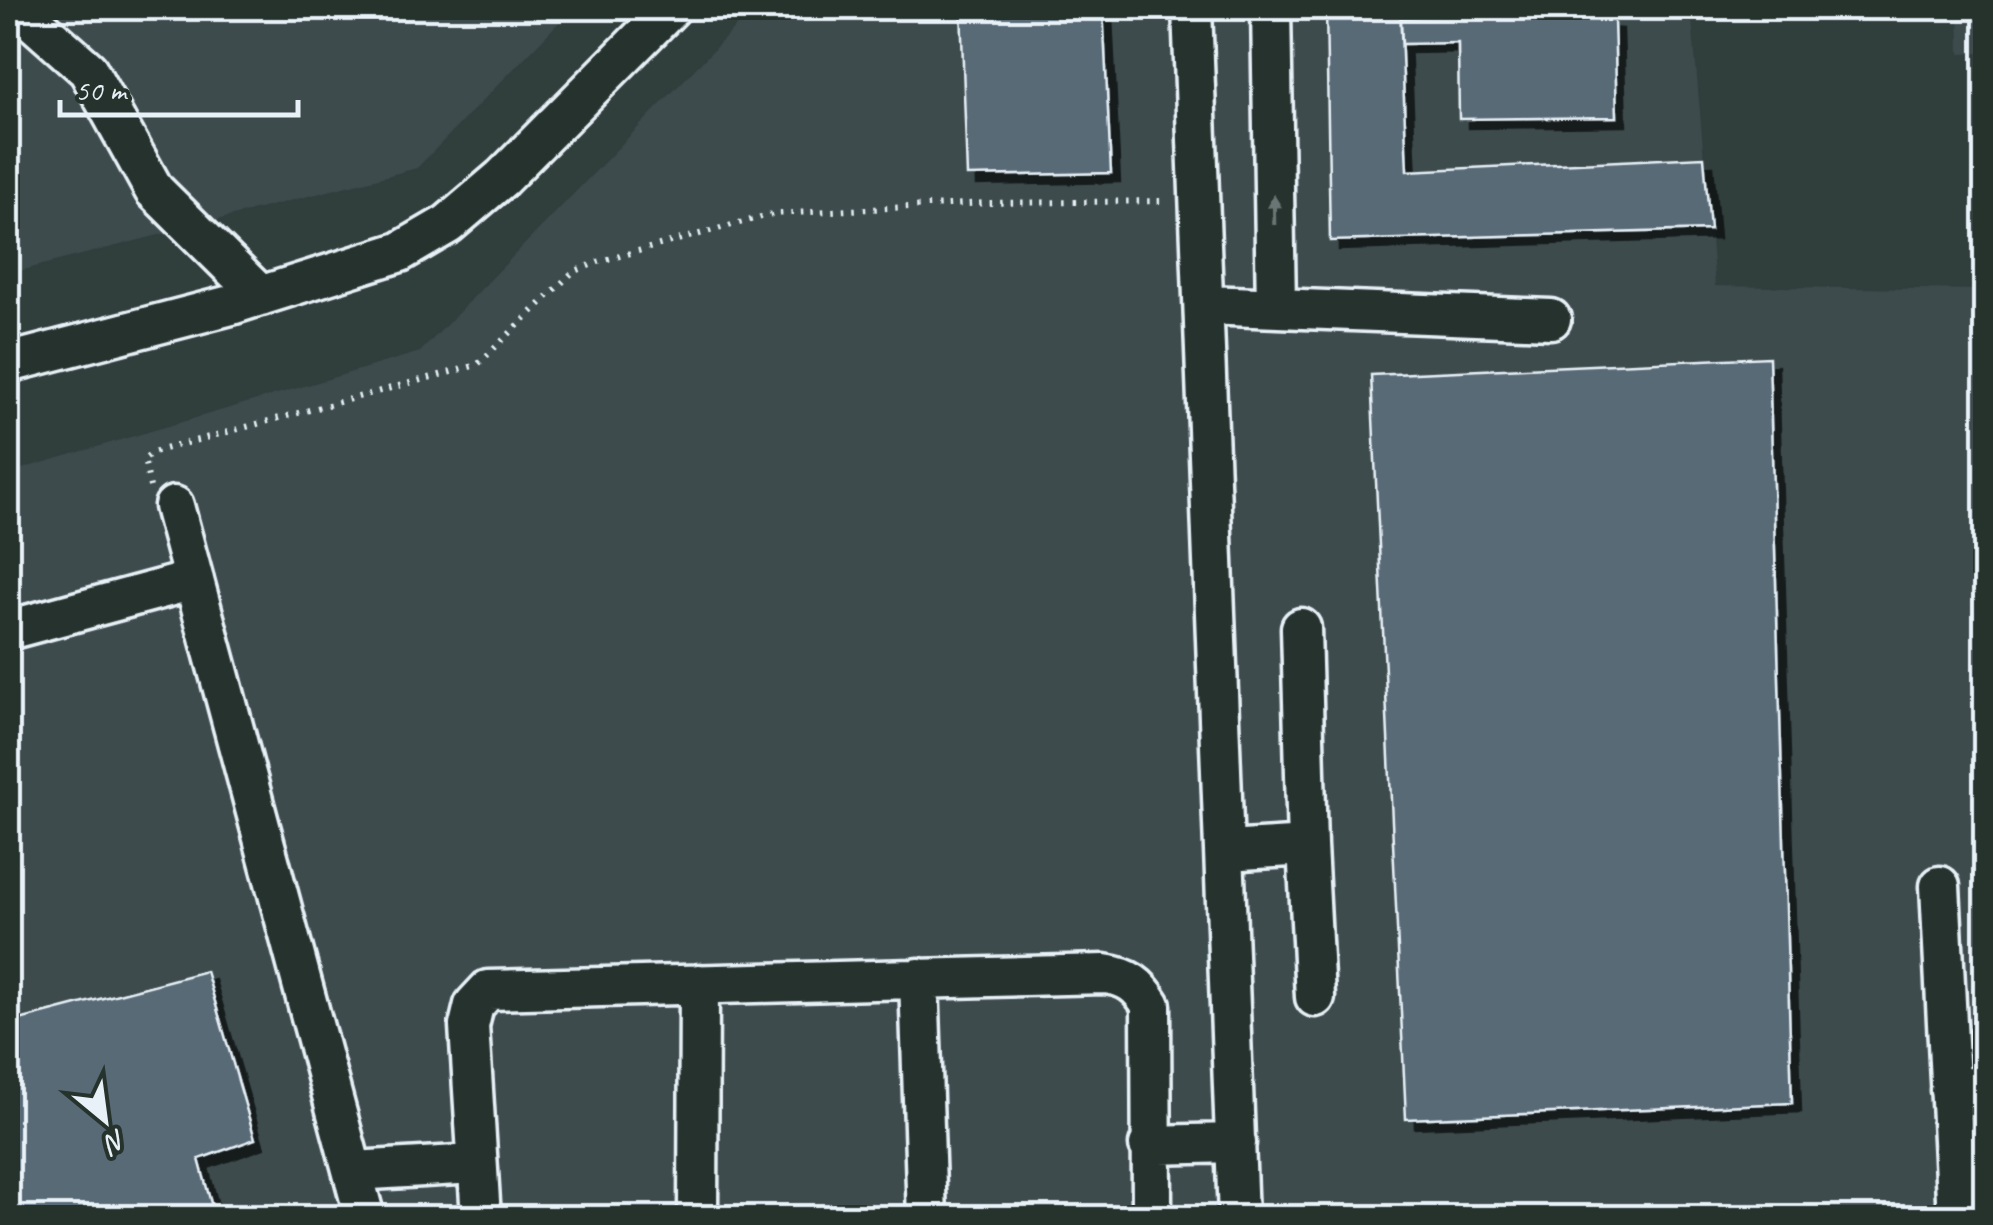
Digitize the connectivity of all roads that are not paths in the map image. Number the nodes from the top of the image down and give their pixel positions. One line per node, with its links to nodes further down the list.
1 (18, 8): 5 (street)
2 (671, 8): 5 (street)
3 (1192, 8): 6 (street)
4 (1271, 8): 7 (street, one-way to 4)
5 (261, 296): 9 (street)
6 (1206, 305): 7 (street); 15 (street)
7 (1276, 308): 8 (street)
8 (1550, 319)
9 (8, 363)
10 (174, 506): 11 (street)
11 (194, 580): 13 (street); 24 (street)
12 (1302, 628): 14 (street)
13 (8, 630)
14 (1306, 846): 15 (street); 19 (street)
15 (1226, 851): 21 (street)
16 (1940, 886): 20 (street)
17 (919, 978): 18 (street); 22 (street); 28 (street)
18 (699, 984): 23 (street); 27 (street)
19 (1315, 996)
20 (1968, 1088): 31 (street)
21 (1236, 1142): 22 (street); 30 (street)
22 (1149, 1145): 29 (street)
23 (476, 1164): 24 (street); 26 (street)
24 (353, 1171): 25 (street)
25 (366, 1218)
26 (481, 1218)
27 (698, 1218)
28 (927, 1218)
29 (1148, 1218)
30 (1238, 1218)
31 (1957, 1218)

